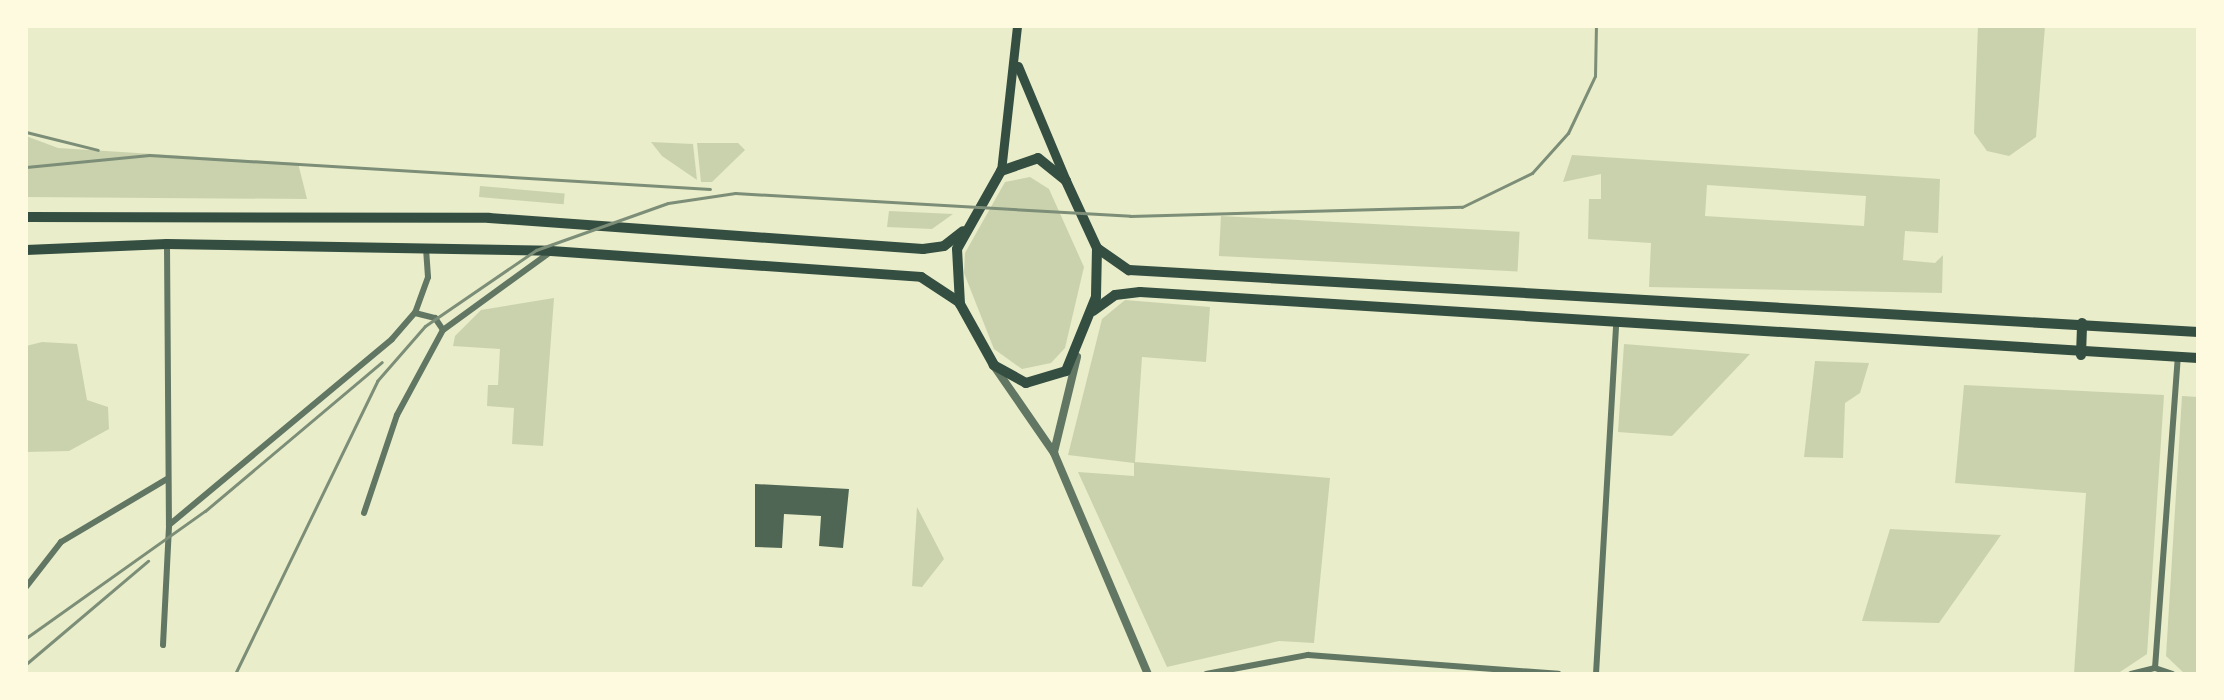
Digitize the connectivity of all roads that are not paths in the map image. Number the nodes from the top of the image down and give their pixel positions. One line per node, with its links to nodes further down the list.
1 (1017, 26): 2 (main road)
2 (1017, 64): 3 (main road); 4 (main road)
3 (1001, 171): 4 (main road); 6 (main road)
4 (1066, 181): 9 (main road)
5 (26, 217): 6 (main road)
6 (965, 230): 12 (main road)
7 (167, 244): 8 (main road); 10 (main road); 25 (street)
8 (426, 247): 11 (main road); 14 (street)
9 (1097, 248): 13 (main road); 16 (main road)
10 (26, 250)
11 (551, 251): 12 (main road); 17 (street)
12 (960, 304): 23 (main road)
13 (1092, 312): 15 (main road); 20 (main road)
14 (415, 313): 17 (street); 27 (street)
15 (1616, 321): 19 (main road); 34 (street)
16 (2082, 323): 18 (main road); 19 (main road)
17 (443, 330): 26 (street)
18 (2198, 332)
19 (2081, 355): 21 (main road)
20 (1077, 357): 23 (main road); 24 (street)
21 (2178, 358): 22 (main road); 30 (street)
22 (2198, 358)
23 (994, 365): 24 (street)
24 (1054, 453): 31 (street)
25 (167, 479): 27 (street); 28 (street)
26 (364, 513)
27 (169, 525): 29 (street)
28 (26, 587)
29 (163, 645)
30 (2155, 668): 35 (street); 36 (street)
31 (1148, 674)
32 (1206, 674): 33 (street)
33 (1558, 674)
34 (1596, 674)
35 (2131, 674)
36 (2172, 674)

